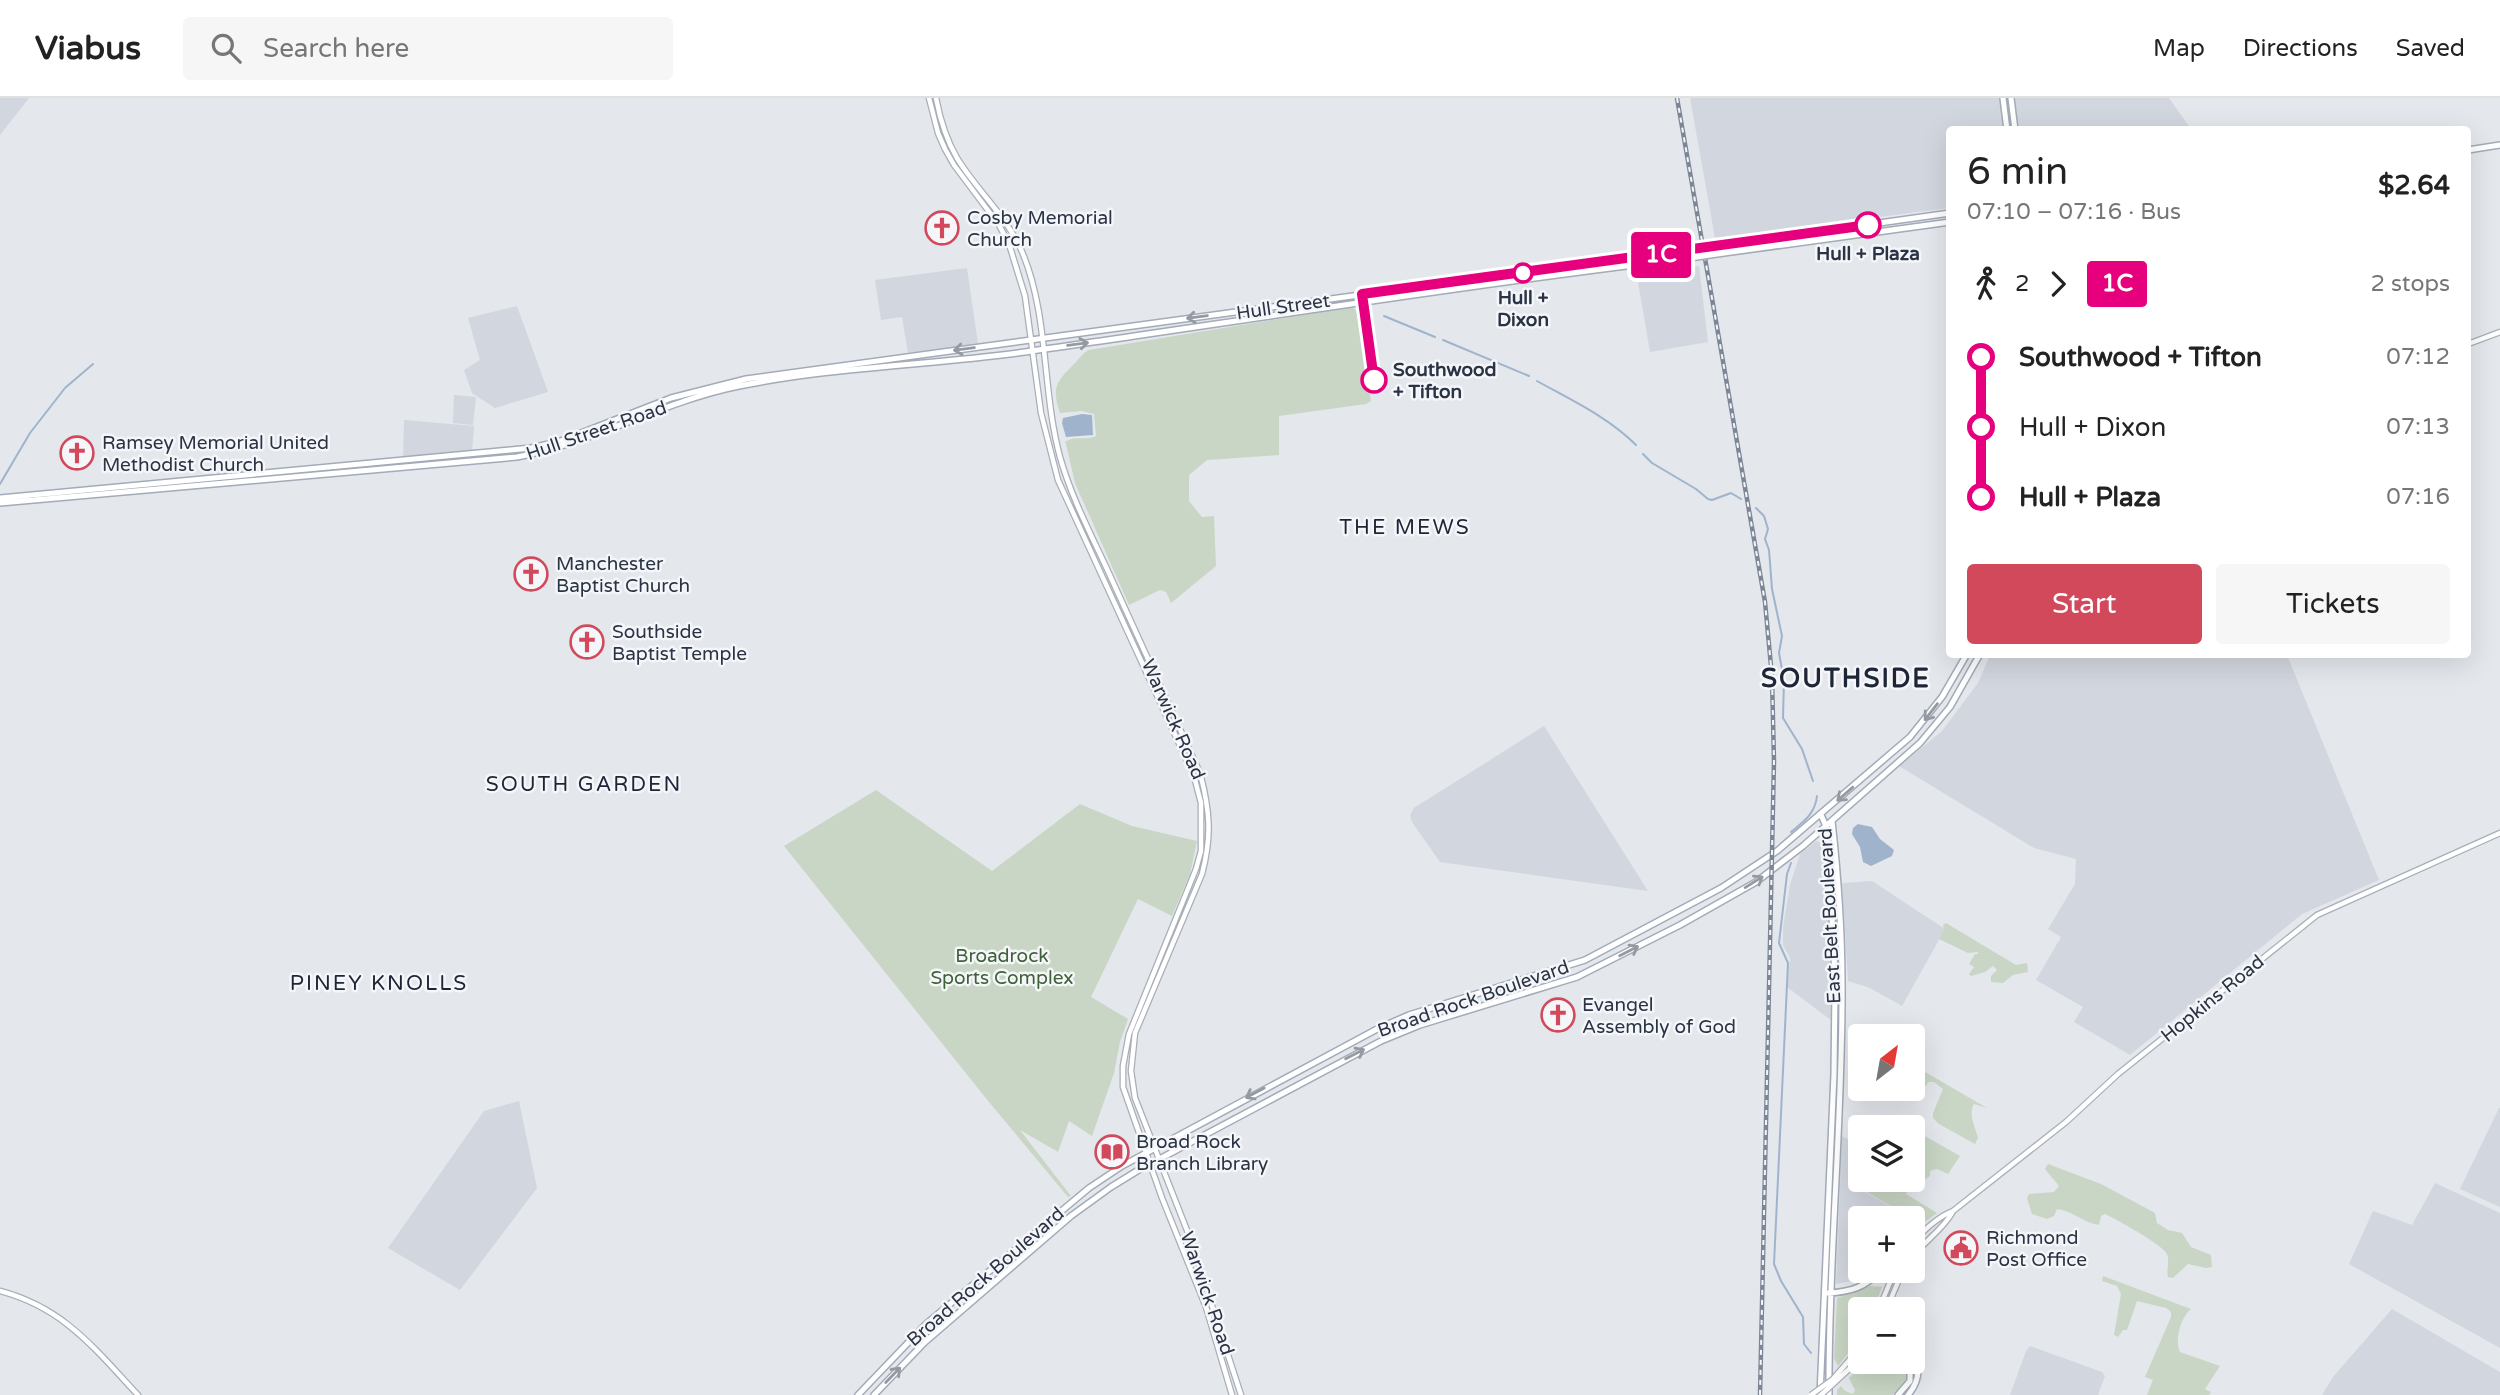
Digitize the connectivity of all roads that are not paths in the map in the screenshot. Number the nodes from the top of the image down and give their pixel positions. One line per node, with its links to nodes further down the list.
1 (929, 98): 19 (main road, Warwick Road)
2 (936, 98): 18 (main road, Warwick Road)
3 (2003, 98): 5 (main road)
4 (2011, 98): 6 (main road)
5 (2006, 126)
6 (2014, 126)
7 (2500, 145): 8 (main road)
8 (2471, 149)
9 (1946, 213): 10 (main road, Hull Street)
10 (1917, 217): 11 (main road, Hull Street); 13 (main road)
11 (1897, 220): 14 (main road); 15 (main road, Hull Street, bridge)
12 (1946, 223): 13 (main road, Hull Street)
13 (1907, 228): 14 (main road, Hull Street)
14 (1887, 231): 15 (main road, Hull Street, bridge)
15 (1690, 254): 17 (main road, Hull Street); 18 (main road, Hull Street, one-way to 18)
16 (2500, 332): 20 (main road)
17 (1146, 334): 21 (main road, Hull Street Road, one-way to 17)
18 (1041, 338): 19 (main road, Hull Street); 21 (main road, Warwick Road)
19 (1032, 340): 22 (main road, Warwick Road); 23 (main road, Hull Street Road, one-way to 23)
20 (2471, 343)
21 (1043, 349): 22 (main road, Hull Street Road); 32 (main road, Warwick Road)
22 (1033, 351): 23 (main road, Hull Street Road); 33 (main road, Warwick Road)
23 (0, 500)
24 (1965, 658): 26 (main road, Broad Rock Boulevard, one-way to 26)
25 (1978, 658): 27 (main road, Broad Rock Boulevard)
26 (1821, 815): 27 (main road, East Belt Boulevard); 28 (main road, East Belt Boulevard); 32 (main road, Broad Rock Boulevard, one-way to 32)
27 (1832, 821): 28 (main road, Broad Rock Boulevard); 41 (main road, East Belt Boulevard)
28 (1826, 826): 30 (main road, Broad Rock Boulevard); 31 (main road, East Belt Boulevard)
29 (2500, 833): 36 (main road, Hopkins Road)
30 (1811, 839): 31 (main road); 34 (main road, Broad Rock Boulevard, one-way to 30)
31 (1827, 845): 41 (main road, East Belt Boulevard)
32 (1154, 1148): 33 (main road, Broad Rock Boulevard); 34 (main road, Warwick Road)
33 (1145, 1153): 35 (main road, Warwick Road); 47 (main road, Broad Rock Boulevard)
34 (1159, 1159): 35 (main road, Broad Rock Boulevard); 50 (main road, Warwick Road)
35 (1149, 1165): 48 (main road, Broad Rock Boulevard, one-way to 35); 49 (main road, Warwick Road)
36 (1954, 1211): 37 (main road, Hopkins Road); 38 (main road, Hopkins Road)
37 (1925, 1232)
38 (1925, 1241)
39 (1867, 1283): 41 (main road)
40 (0, 1291): 46 (main road)
41 (1827, 1293): 52 (main road, East Belt Boulevard); 53 (main road, East Belt Boulevard)
42 (1848, 1362): 51 (main road, bridge)
43 (1848, 1372): 52 (main road, bridge)
44 (1910, 1374): 54 (main road)
45 (1918, 1374): 55 (main road)
46 (138, 1395)
47 (858, 1395)
48 (874, 1395)
49 (1232, 1395)
50 (1241, 1395)
51 (1811, 1395)
52 (1821, 1395)
53 (1831, 1395)
54 (1899, 1395)
55 (1908, 1395)

